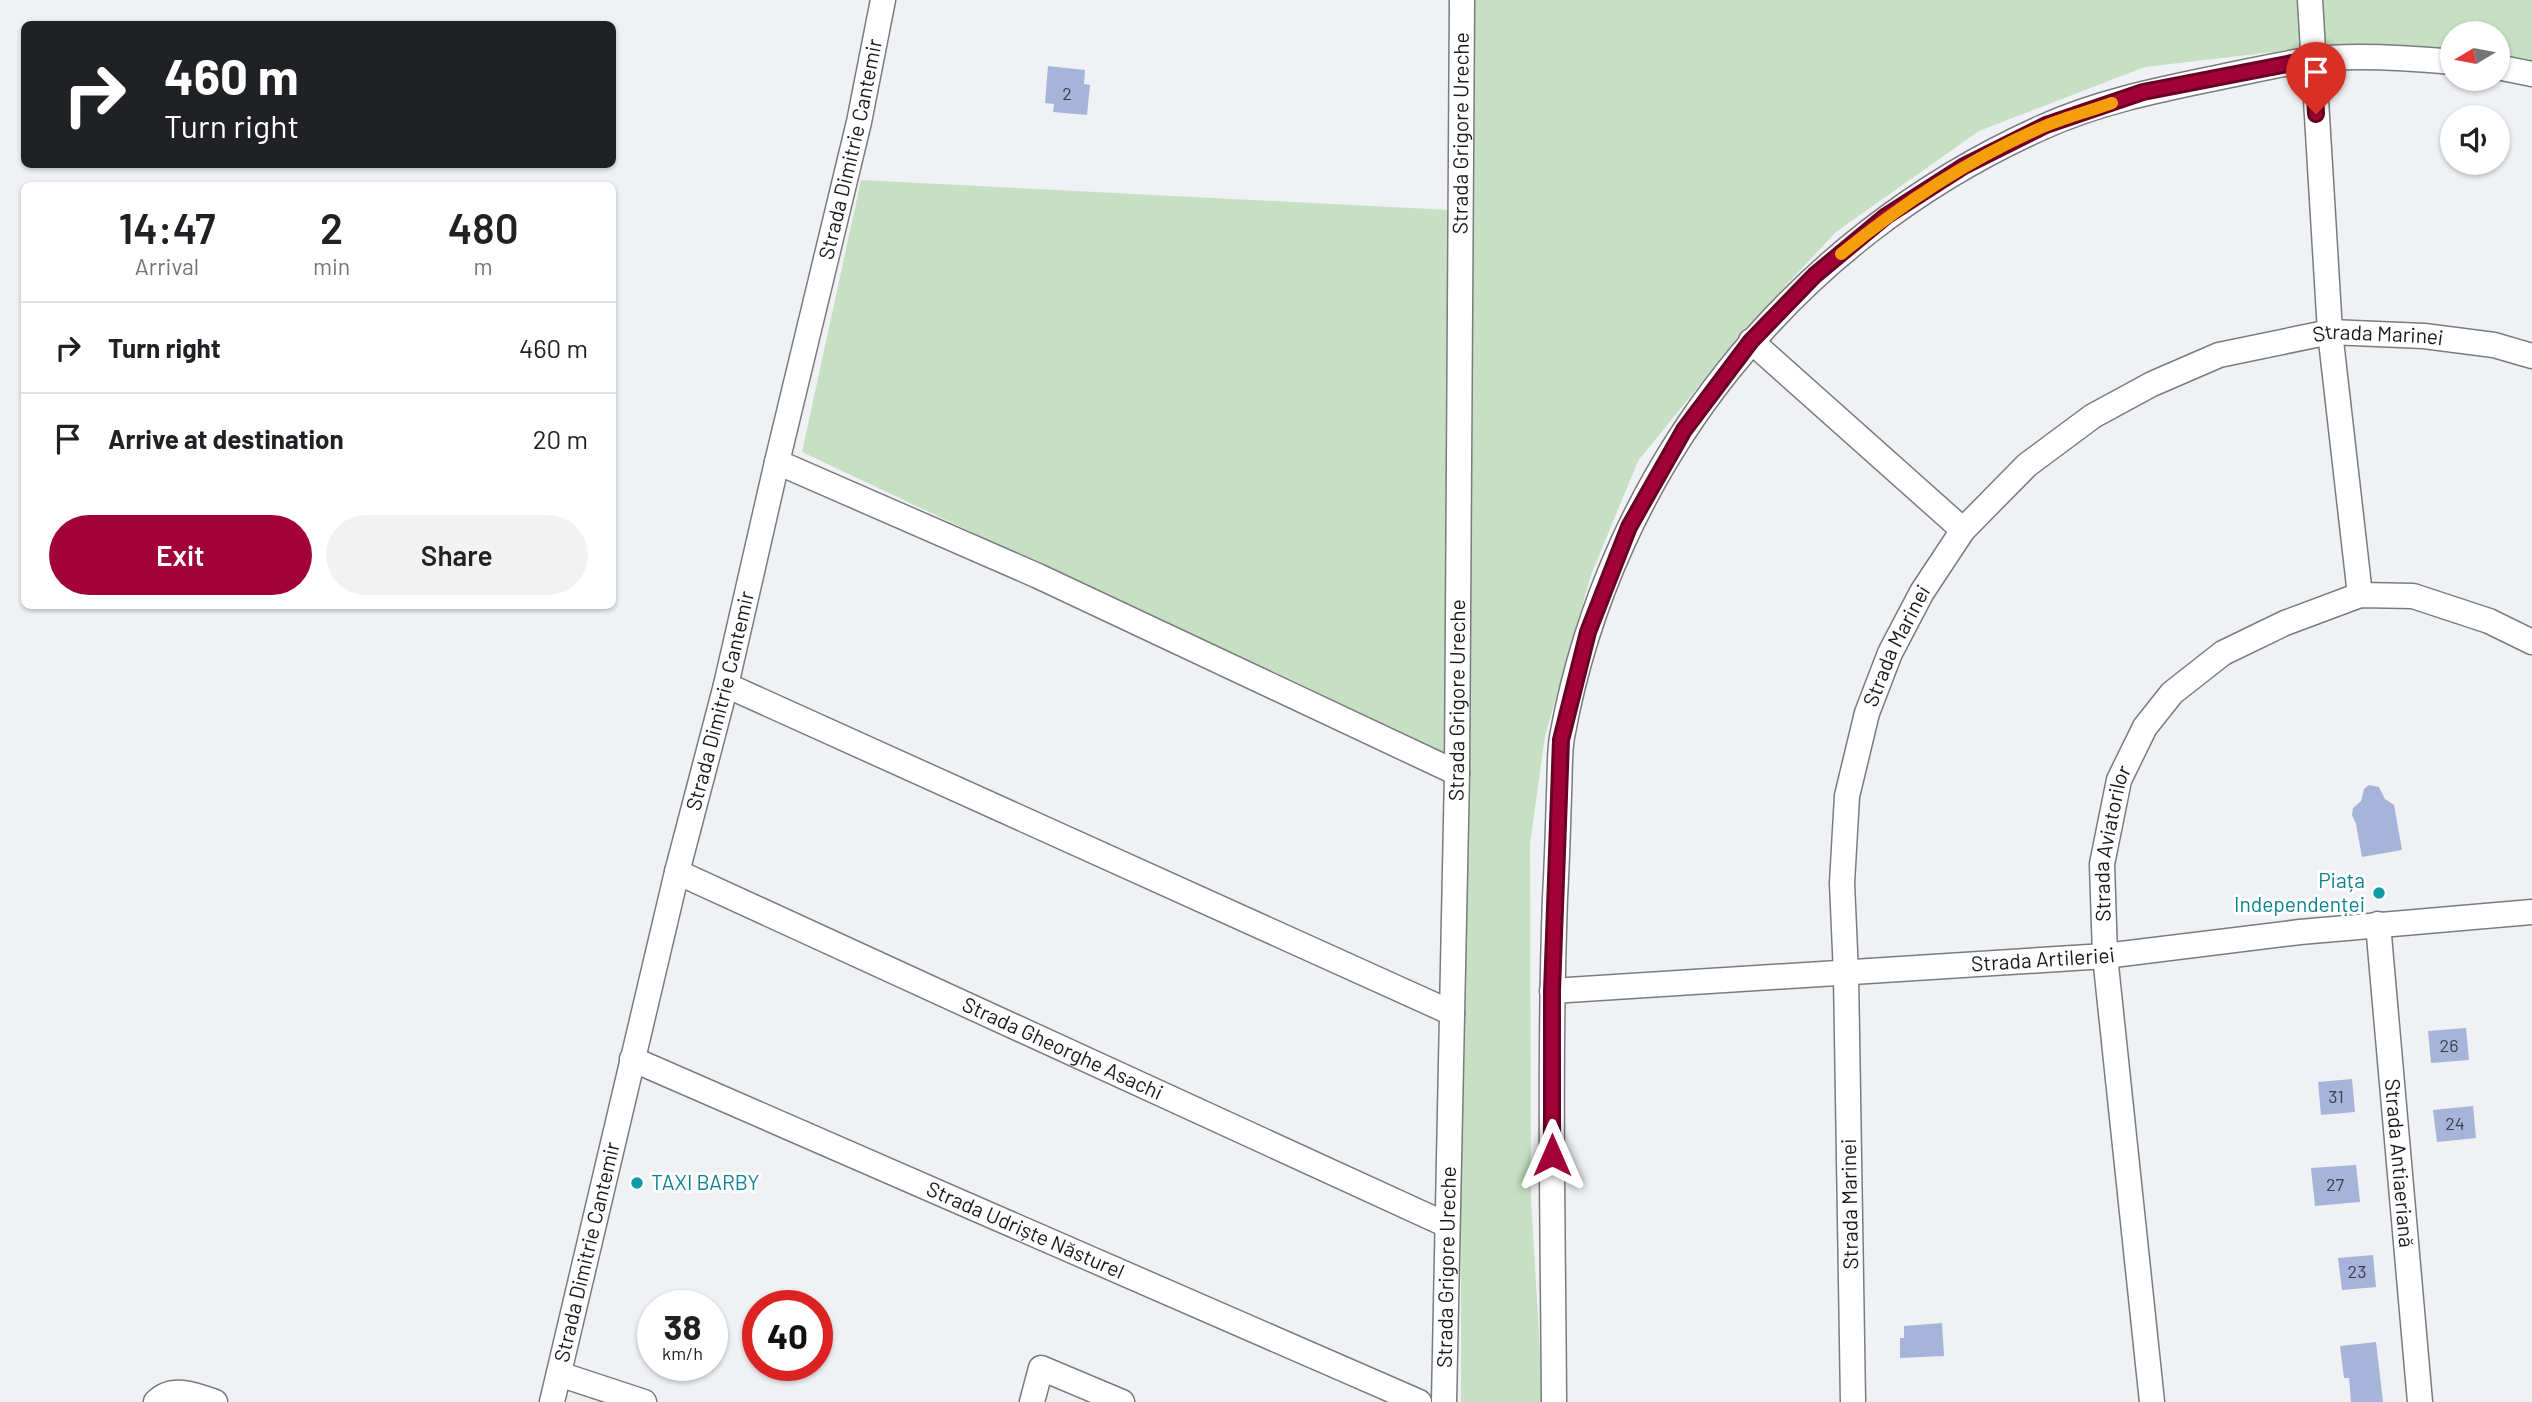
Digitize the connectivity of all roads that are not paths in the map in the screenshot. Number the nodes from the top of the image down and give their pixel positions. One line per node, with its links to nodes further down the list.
1 (883, 0): 11 (street, Strada Dimitrie Cantemir)
2 (1462, 0): 16 (street, Strada Grigore Ureche)
3 (2309, 0): 4 (street)
4 (2313, 59): 5 (street); 8 (street); 9 (street)
5 (2440, 61)
6 (2510, 69): 7 (street)
7 (2532, 74)
8 (2330, 332): 10 (street, Strada Marinei); 12 (street, Strada Marinei); 13 (street)
9 (1751, 341): 12 (street); 22 (street)
10 (2532, 356)
11 (777, 462): 15 (street, Strada Dimitrie Cantemir); 16 (street)
12 (1963, 530): 21 (street, Strada Marinei)
13 (2360, 595): 14 (street, Strada Aviatorilor); 20 (street, Strada Aviatorilor)
14 (2532, 642)
15 (726, 685): 17 (street, Strada Dimitrie Cantemir); 23 (street)
16 (1457, 773): 23 (street, Strada Grigore Ureche)
17 (677, 872): 24 (street, Strada Dimitrie Cantemir); 25 (street, Strada Gheorghe Asachi)
18 (2532, 912): 19 (street, Strada Artileriei)
19 (2378, 924): 20 (street, Strada Artileriei); 38 (street, Strada Antiaeriană)
20 (2105, 956): 21 (street, Strada Artileriei); 37 (street, Strada Aviatorilor)
21 (1846, 974): 22 (street, Strada Artileriei); 36 (street, Strada Marinei)
22 (1552, 991): 35 (street)
23 (1452, 1013): 25 (street, Strada Grigore Ureche)
24 (632, 1059): 26 (street, Strada Dimitrie Cantemir); 33 (street, Strada Udriște Năsturel)
25 (1447, 1224): 34 (street, Strada Grigore Ureche)
26 (559, 1374): 29 (street, Strada Dimitrie Cantemir); 30 (street)
27 (156, 1402): 28 (street)
28 (215, 1402)
29 (552, 1402)
30 (644, 1402)
31 (1032, 1402): 32 (street)
32 (1122, 1402)
33 (1419, 1402)
34 (1444, 1402)
35 (1554, 1402)
36 (1853, 1402)
37 (2152, 1402)
38 (2420, 1402)

